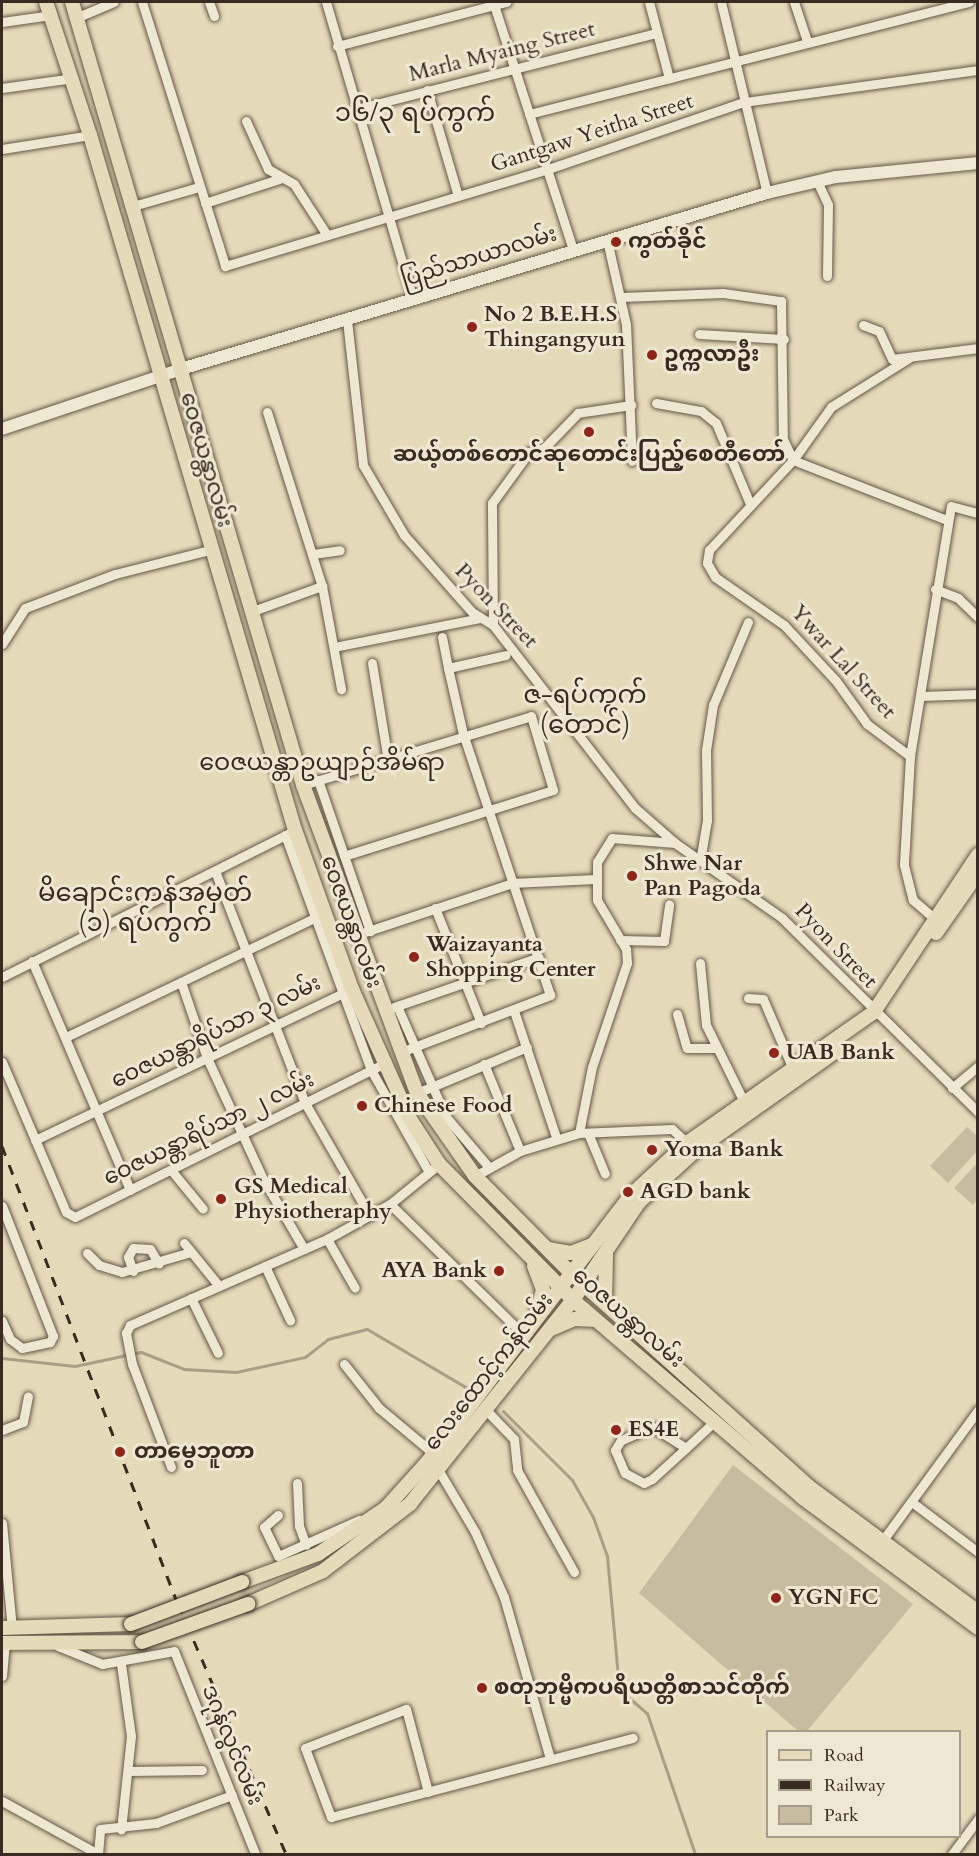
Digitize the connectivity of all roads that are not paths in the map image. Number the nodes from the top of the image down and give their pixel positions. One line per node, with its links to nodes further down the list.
1 (72, 2): 14 (main road, ဝေဇယန္တာလမ်း)
2 (114, 2): 14 (street)
3 (142, 2): 36 (street)
4 (209, 2): 13 (street)
5 (326, 2): 18 (street)
6 (506, 2): 11 (street)
7 (649, 2): 16 (street)
8 (721, 2): 19 (street)
9 (797, 2): 17 (street)
10 (969, 2): 17 (street)
11 (494, 3): 18 (street); 20 (street)
12 (48, 8): 15 (street); 22 (main road, ဝေဇယန္တာလမ်း)
13 (214, 16)
14 (78, 17): 40 (main road, ဝေဇယန္တာလမ်း)
15 (2, 22)
16 (657, 33): 20 (street, Marla Myaing Street); 23 (street)
17 (807, 42): 19 (street)
18 (337, 46): 27 (street)
19 (734, 61): 23 (street); 26 (street)
20 (515, 68): 25 (street, Marla Myaing Street); 28 (street)
21 (978, 70): 26 (street, Gantgaw Yeitha Street)
22 (73, 78): 24 (street); 30 (main road, ဝေဇယန္တာလမ်း)
23 (669, 78): 28 (street)
24 (2, 88)
25 (427, 90): 27 (street, Marla Myaing Street); 38 (street)
26 (744, 102): 33 (street, Gantgaw Yeitha Street); 37 (street)
27 (356, 109): 41 (street)
28 (529, 114): 33 (street)
29 (246, 121): 34 (street)
30 (90, 135): 31 (street); 55 (main road, ဝေဇယန္တာလမ်း)
31 (2, 149)
32 (978, 163): 35 (street, ပြည်သာယာလမ်း)
33 (545, 170): 38 (street, Gantgaw Yeitha Street); 44 (street)
34 (279, 178): 39 (street); 42 (street)
35 (817, 181): 37 (street, ပြည်သာယာလမ်း); 45 (street)
36 (199, 187): 39 (street); 40 (street)
37 (766, 193): 43 (street, ပြည်သာယာလမ်း)
38 (458, 196): 41 (street, Gantgaw Yeitha Street)
39 (205, 203): 42 (street, Gantgaw Yeitha Street)
40 (133, 206): 54 (main road, ဝေဇယန္တာလမ်း)
41 (388, 217): 42 (street, Gantgaw Yeitha Street); 47 (street)
42 (327, 236)
43 (607, 240): 44 (street, ပြည်သာယာလမ်း); 46 (street)
44 (573, 250): 47 (street, ပြည်သာယာလမ်း)
45 (827, 276)
46 (622, 297): 51 (street); 57 (street)
47 (413, 300): 48 (street, ပြည်သာယာလမ်း)
48 (347, 320): 54 (street, ပြည်သာယာလမ်း); 72 (street, Pyon Street)
49 (863, 325): 53 (street)
50 (699, 334): 51 (street)
51 (784, 339): 60 (street)
52 (978, 348): 53 (street)
53 (909, 358): 60 (street)
54 (181, 369): 55 (street, ပြည်သာယာလမ်း); 70 (main road, ဝေဇယန္တာလမ်း)
55 (160, 375): 59 (street, ပြည်သာယာလမ်း); 65 (main road, ဝေဇယန္တာလမ်း)
56 (656, 403): 62 (street)
57 (631, 405): 61 (street); 74 (street)
58 (267, 412): 67 (street)
59 (2, 429)
60 (793, 460): 62 (street); 64 (street)
61 (632, 461)
62 (750, 504): 88 (street, Ywar Lal Street)
63 (978, 513): 64 (street)
64 (947, 520): 69 (street)
65 (210, 550): 76 (street); 85 (main road, ဝေဇယန္တာလမ်း)
66 (340, 550): 67 (street)
67 (313, 554): 68 (street)
68 (322, 586): 70 (street); 77 (street)
69 (935, 589): 71 (street); 84 (street)
70 (250, 612): 82 (main road, ဝေဇယန္တာလမ်း)
71 (978, 617)
72 (480, 618): 74 (street, Pyon Street); 77 (street)
73 (748, 622): 96 (street)
74 (493, 625): 93 (street, Pyon Street)
75 (442, 637): 80 (street)
76 (2, 644)
77 (334, 646): 81 (street)
78 (506, 655): 80 (street)
79 (372, 663): 87 (street)
80 (448, 668): 86 (street)
81 (341, 689)
82 (274, 691): 85 (main road); 90 (main road, ဝေဇယန္တာလမ်း)
83 (978, 694): 84 (street)
84 (921, 696): 88 (street)
85 (252, 698): 92 (main road, ဝေဇယန္တာလမ်း)
86 (463, 734): 87 (street); 91 (street); 91 (street)
87 (387, 755): 89 (street)
88 (910, 756): 104 (street)
89 (318, 780): 90 (street); 95 (street)
90 (303, 785): 106 (main road, ဝေဇယန္တာလမ်း)
91 (488, 809): 95 (street); 100 (street)
92 (290, 832): 97 (street); 103 (main road, ဝေဇယန္တာလမ်း)
93 (675, 843): 96 (street, Pyon Street); 99 (street)
94 (978, 855): 104 (main road, လေးထောင့်ကန်လမ်း)
95 (344, 856): 105 (street)
96 (700, 861): 121 (street, Pyon Street)
97 (215, 871): 108 (street); 110 (street)
98 (978, 873): 104 (main road, လေးထောင့်ကန်လမ်း)
99 (595, 879): 100 (street); 107 (street)
100 (512, 883): 102 (street); 109 (street)
101 (669, 904): 107 (street)
102 (435, 908): 105 (street); 113 (street)
103 (319, 915): 108 (street); 115 (main road, ဝေဇယန္တာလမ်း)
104 (938, 922): 121 (main road, လေးထောင့်ကန်လမ်း)
105 (370, 931): 106 (street)
106 (356, 936): 118 (main road, ဝေဇယန္တာလမ်း)
107 (620, 940): 145 (street)
108 (246, 950): 114 (street); 123 (street)
109 (539, 957): 113 (street); 119 (street)
110 (32, 961): 112 (street); 124 (street)
111 (700, 963): 128 (street)
112 (2, 976)
113 (462, 980): 117 (street); 122 (street)
114 (181, 982): 124 (street); 130 (street)
115 (347, 991): 123 (street, ဝေဇယန္တာရိပ်သာ ၃ လမ်း); 134 (main road, ဝေဇယန္တာလမ်း)
116 (748, 998): 135 (street)
117 (397, 1006): 118 (street); 126 (street)
118 (383, 1011): 129 (main road, ဝေဇယန္တာလမ်း)
119 (514, 1011): 122 (street); 127 (street)
120 (676, 1014): 128 (street)
121 (876, 1016): 125 (main road, လေးထောင့်ကန်လမ်း); 137 (street, Pyon Street)
122 (481, 1023): 126 (street)
123 (271, 1027): 130 (street, ဝေဇယန္တာရိပ်သာ ၃ လမ်း); 142 (street)
124 (68, 1036): 143 (street)
125 (843, 1040): 135 (main road, လေးထောင့်ကန်လမ်း); 139 (main road, လေးထောင့်ကန်လမ်း)
126 (416, 1047): 129 (street); 136 (street)
127 (527, 1047): 132 (street); 147 (street)
128 (715, 1048): 141 (street)
129 (401, 1052): 138 (main road, ဝေဇယန္တာလမ်း)
130 (207, 1058): 143 (street, ဝေဇယန္တာရိပ်သာ ၃ လမ်း); 146 (street)
131 (2, 1062): 148 (street)
132 (484, 1064): 136 (street); 150 (street)
133 (978, 1066): 137 (street)
134 (377, 1067): 140 (main road, ဝေဇယန္တာလမ်း); 142 (street, ဝေဇယန္တာရိပ်သာ ၂ လမ်း); 152 (street)
135 (793, 1069): 139 (main road, လေးထောင့်ကန်လမ်း)
136 (433, 1085): 138 (street); 151 (street)
137 (952, 1088): 144 (street, Pyon Street)
138 (416, 1089): 140 (main road); 155 (main road, ဝေဇယန္တာလမ်း)
139 (772, 1090): 141 (main road, လေးထောင့်ကန်လမ်း); 149 (main road, လေးထောင့်ကန်လမ်း)
140 (396, 1094): 152 (main road, ဝေဇယန္တာလမ်း)
141 (744, 1102): 149 (main road, လေးထောင့်ကန်လမ်း)
142 (305, 1103): 146 (street, ဝေဇယန္တာရိပ်သာ ၂ လမ်း); 160 (street)
143 (97, 1111): 148 (street, ဝေဇယန္တာရိပ်သာ ၃ လမ်း); 156 (street)
144 (978, 1112)
145 (584, 1133): 147 (street); 149 (street); 154 (street)
146 (244, 1135): 153 (street, ဝေဇယန္တာရိပ်သာ ၂ လမ်း); 167 (street)
147 (556, 1137): 150 (street)
148 (34, 1140): 156 (street, ဝေဇယန္တာရိပ်သာ ၂ လမ်း)
149 (691, 1147): 166 (main road, လေးထောင့်ကန်လမ်း)
150 (520, 1151): 151 (street)
151 (486, 1165): 155 (street)
152 (434, 1168): 157 (street); 170 (main road, ဝေဇယန္တာလမ်း)
153 (171, 1170): 156 (street, ဝေဇယန္တာရိပ်သာ ၂ လမ်း); 159 (street)
154 (605, 1174)
155 (475, 1176): 165 (main road, ဝေဇယန္တာလမ်း)
156 (130, 1190)
157 (390, 1204): 160 (street); 185 (street)
158 (2, 1206): 161 (street)
159 (203, 1209)
160 (370, 1216): 163 (street)
161 (12, 1232): 162 (street); 184 (street)
162 (2, 1236)
163 (327, 1239): 167 (street); 177 (street)
164 (184, 1243): 168 (street)
165 (544, 1247): 166 (main road); 174 (main road, ဝေဇယန္တာလမ်း)
166 (600, 1247): 174 (main road, လေးထောင့်ကန်လမ်း); 175 (main road, လေးထောင့်ကန်လမ်း); 181 (main road)
167 (304, 1249): 172 (street)
168 (191, 1252): 171 (street); 176 (street)
169 (87, 1253): 173 (street)
170 (531, 1258): 178 (main road, ဝေဇယန္တာလမ်း); 185 (main road)
171 (159, 1264): 173 (street); 173 (street)
172 (265, 1266): 176 (street); 182 (street)
173 (133, 1271)
174 (572, 1274): 175 (main road, ဝေဇယန္တာလမ်း); 178 (main road, လေးထောင့်ကန်လမ်း)
175 (584, 1283): 180 (main road, လေးထောင့်ကန်လမ်း); 181 (main road, ဝေဇယန္တာလမ်း)
176 (219, 1286): 179 (street)
177 (355, 1288)
178 (561, 1289): 180 (main road, ဝေဇယန္တာလမ်း); 185 (main road, လေးထောင့်ကန်လမ်း)
179 (191, 1298): 187 (street); 196 (street)
180 (573, 1300): 183 (main road, ဝေဇယန္တာလမ်း); 186 (main road, လေးထောင့်ကန်လမ်း)
181 (605, 1303): 203 (main road, ဝေဇယန္တာလမ်း)
182 (291, 1320)
183 (596, 1320): 186 (main road); 192 (main road, ဝေဇယန္တာလမ်း)
184 (2, 1321)
185 (527, 1333): 195 (main road, လေးထောင့်ကန်လမ်း)
186 (545, 1334): 190 (main road, လေးထောင့်ကန်လမ်း)
187 (218, 1353)
188 (344, 1364): 195 (street)
189 (28, 1396): 193 (street)
190 (486, 1410): 195 (main road, လေးထောင့်ကန်လမ်း); 205 (street)
191 (978, 1410): 198 (street)
192 (715, 1421): 194 (street); 203 (main road, ဝေဇယန္တာလမ်း)
193 (2, 1430)
194 (686, 1448): 194 (street)
195 (434, 1461): 199 (main road, လေးထောင့်ကန်လမ်း); 210 (main road, လေးထောင့်ကန်လမ်း, bridge); 214 (street)
196 (171, 1467)
197 (297, 1483): 202 (street)
198 (913, 1503): 203 (street); 204 (street)
199 (386, 1508): 202 (street); 207 (main road, လေးထောင့်ကန်လမ်း, bridge)
200 (278, 1515): 202 (street)
201 (2, 1523): 207 (street)
202 (306, 1545)
203 (878, 1547): 206 (main road, ဝေဇယန္တာလမ်း); 208 (main road, ဝေဇယန္တာလမ်း)
204 (978, 1552)
205 (574, 1572)
206 (978, 1612)
207 (7, 1628)
208 (978, 1628)
209 (3, 1643): 210 (main road, လေးထောင့်ကန်လမ်း); 212 (street)
210 (58, 1646): 211 (street)
211 (121, 1664): 216 (street); 218 (street, ဒဂုန်လွင်လမ်း)
212 (2, 1676)
213 (633, 1738): 214 (street)
214 (550, 1759): 217 (street)
215 (202, 1770): 216 (street)
216 (128, 1771): 221 (street)
217 (428, 1792): 217 (street)
218 (232, 1795): 221 (street); 223 (street, ဒဂုန်လွင်လမ်း)
219 (2, 1801): 222 (street)
220 (978, 1819): 224 (street)
221 (121, 1829): 222 (street)
222 (98, 1854)
223 (255, 1854)
224 (952, 1854)

